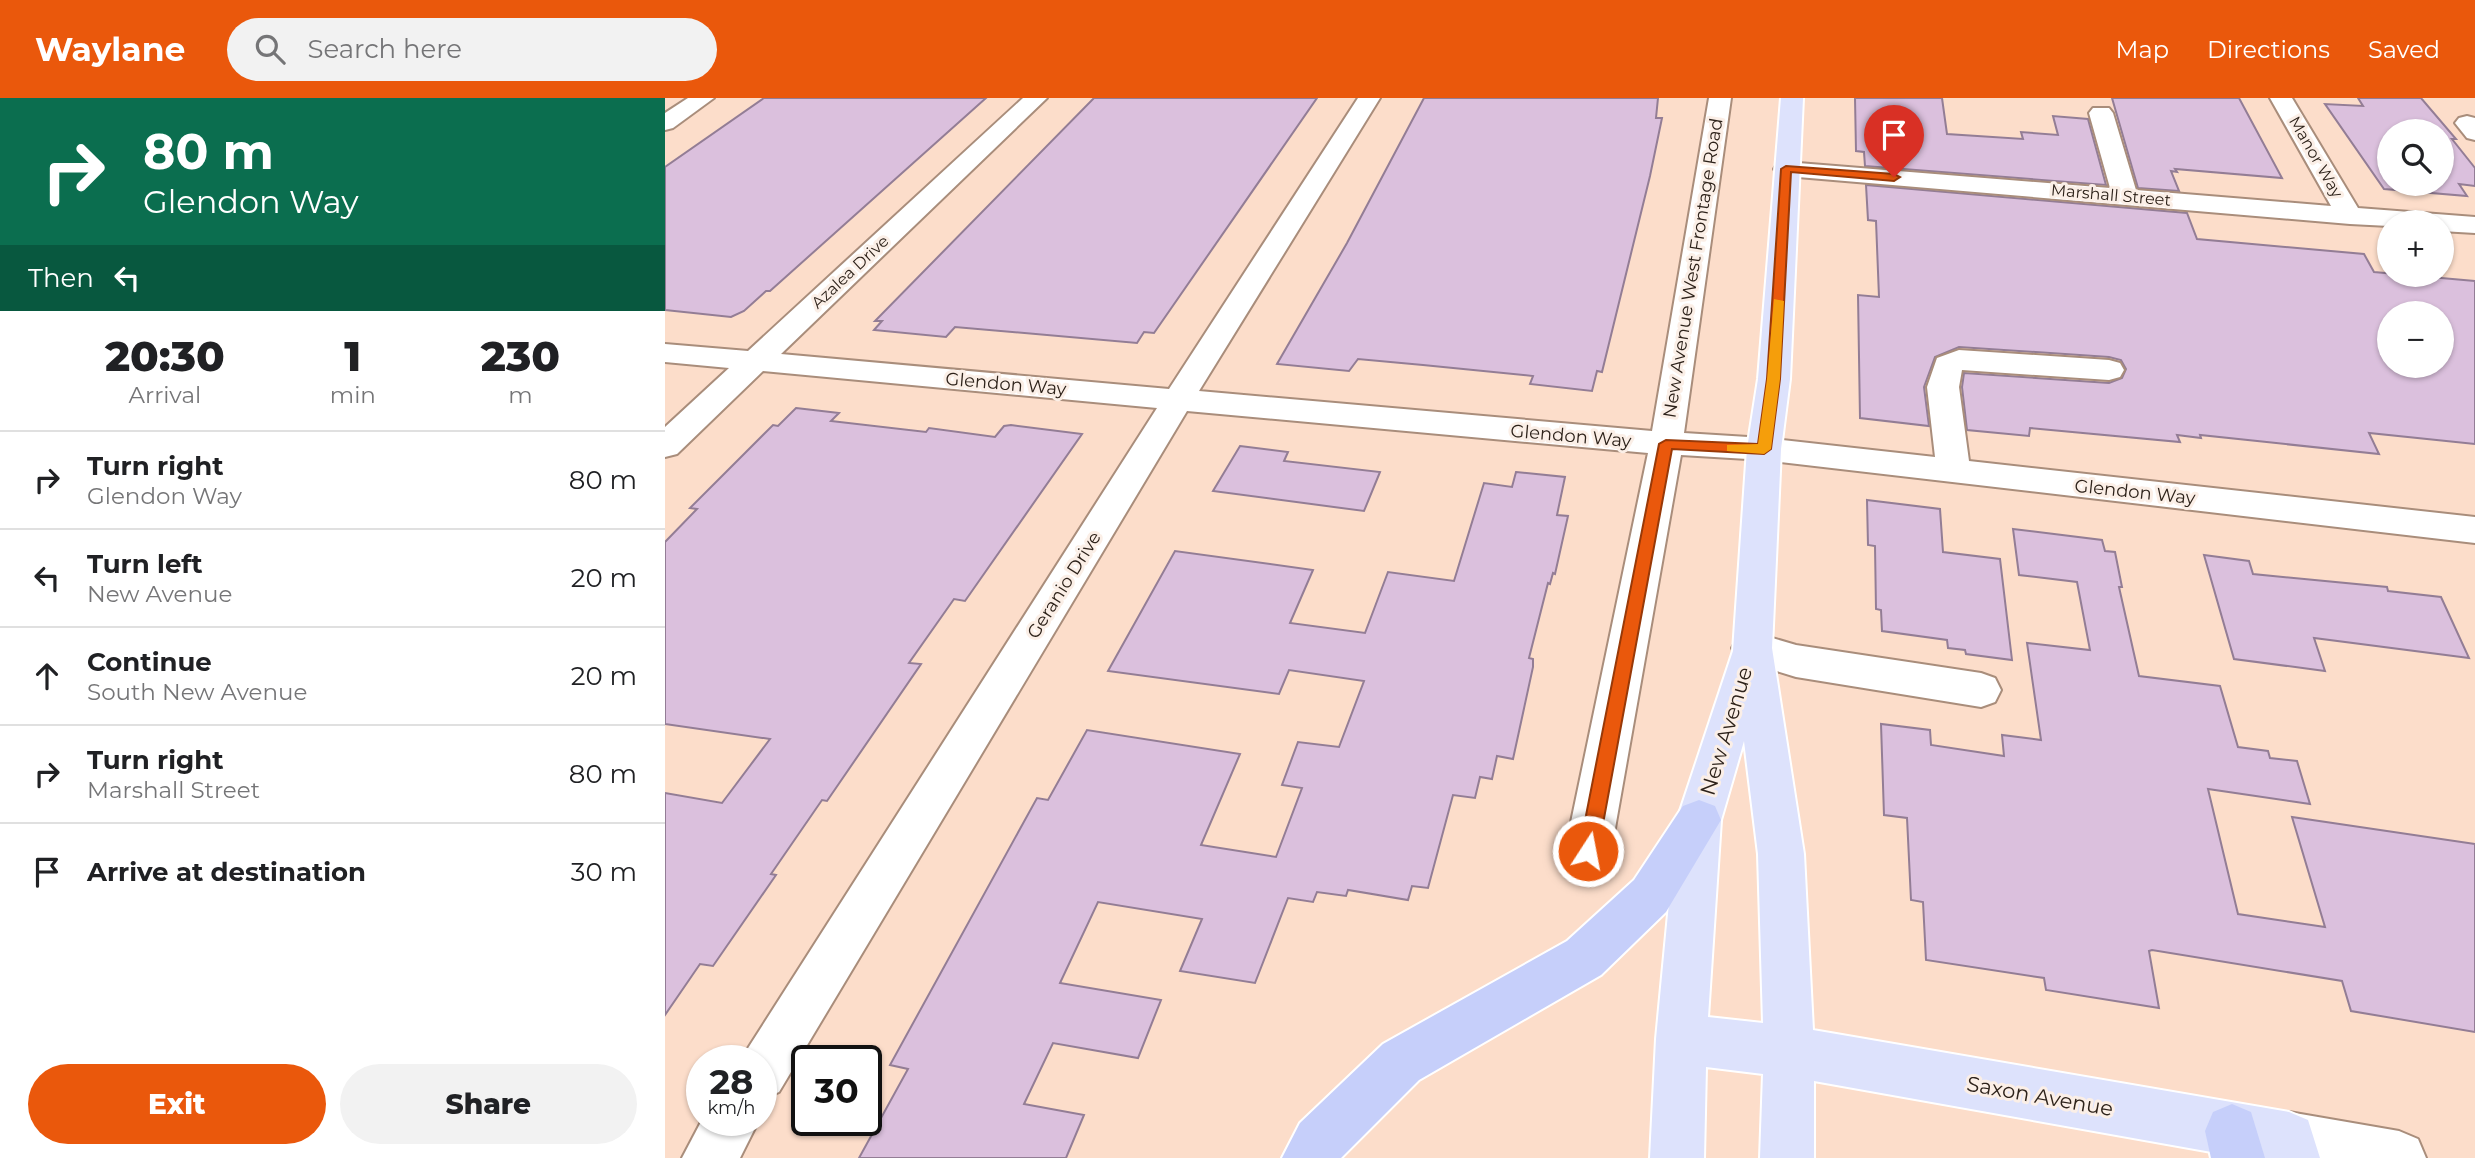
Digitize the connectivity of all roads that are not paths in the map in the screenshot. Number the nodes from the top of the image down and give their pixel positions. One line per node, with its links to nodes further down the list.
1 (703, 98): 8 (street)
2 (1035, 98): 16 (street, Azalea Drive)
3 (1369, 98): 18 (street, Geranio Drive)
4 (1720, 98): 19 (street, New Avenue West Frontage Road)
5 (1792, 98): 9 (main road)
6 (2281, 98): 11 (street, Manor Way)
7 (2101, 113): 10 (street)
8 (665, 123)
9 (1786, 169): 10 (street, Marshall Street); 21 (main road)
10 (2125, 196): 11 (street, Marshall Street)
11 (2350, 215): 12 (street, Marshall Street)
12 (2377, 217)
13 (2454, 224): 14 (street)
14 (2475, 225)
15 (665, 353): 16 (street, Glendon Way)
16 (754, 363): 18 (street, Glendon Way); 20 (street, Azalea Drive)
17 (2109, 370): 22 (street)
18 (1179, 398): 19 (street, Glendon Way); 29 (street, Geranio Drive)
19 (1666, 444): 21 (street, Glendon Way); 27 (street, New Avenue West Frontage Road)
20 (665, 446)
21 (1764, 449): 22 (street, Glendon Way); 24 (main road)
22 (1953, 471): 23 (street, Glendon Way)
23 (2475, 530)
24 (1752, 648): 25 (street); 26 (main road, New Avenue); 30 (main road, New Avenue)
25 (1981, 690)
26 (1699, 820): 28 (main road, New Avenue); 35 (highway)
27 (1588, 851)
28 (1681, 1039): 30 (main road, Saxon Avenue); 36 (main road, New Avenue)
29 (777, 1047)
30 (1789, 1051): 32 (main road, Saxon Avenue); 37 (main road, New Avenue)
31 (723, 1136): 34 (street)
32 (2235, 1144): 33 (main road, Saxon Avenue)
33 (2291, 1149): 38 (street, Saxon Avenue)
34 (709, 1158)
35 (1309, 1158)
36 (1677, 1158)
37 (1787, 1158)
38 (2399, 1158)

